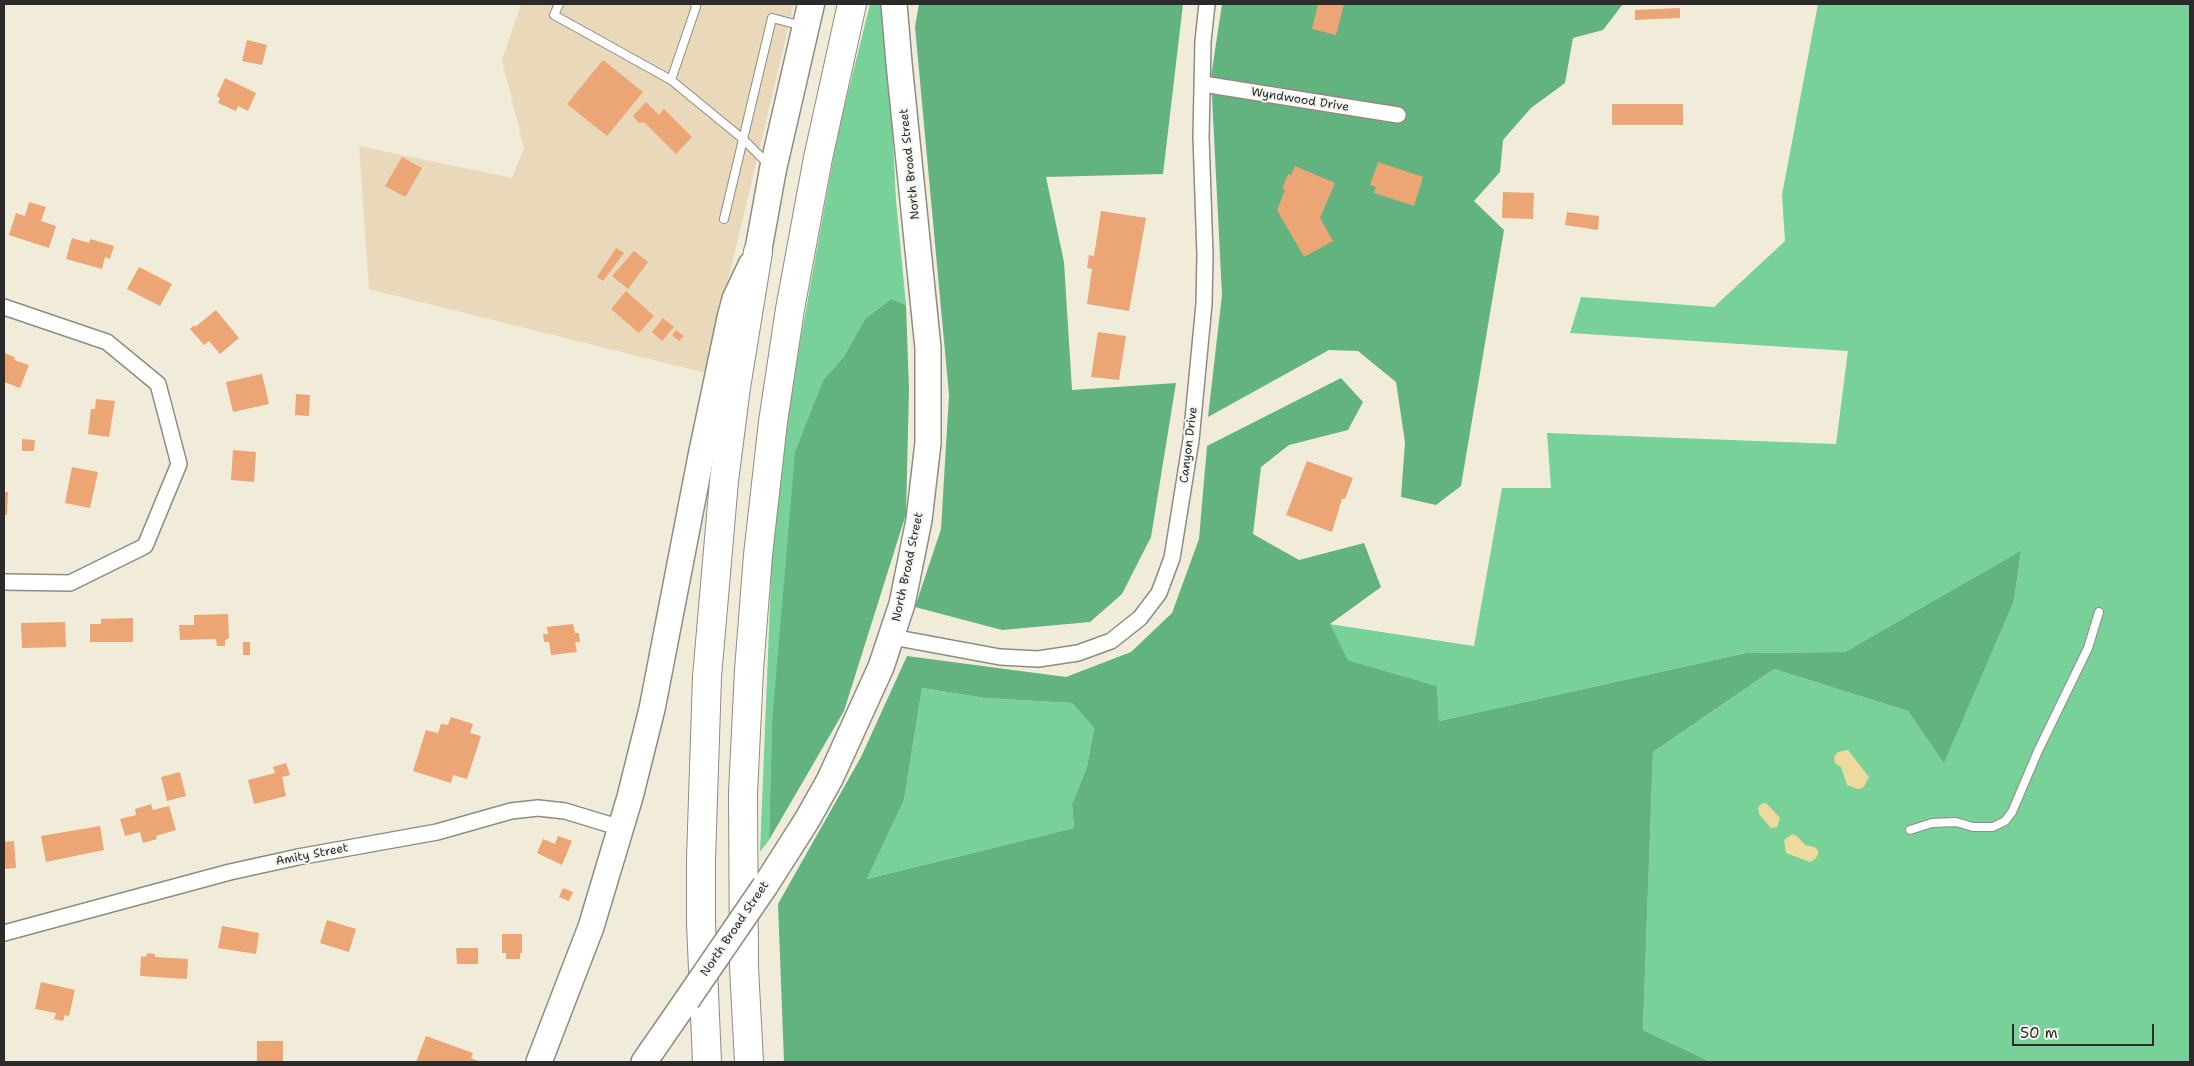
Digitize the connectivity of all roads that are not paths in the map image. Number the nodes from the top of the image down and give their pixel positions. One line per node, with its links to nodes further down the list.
1 (559, 4): 7 (lane)
2 (695, 4): 7 (lane)
3 (852, 4): 24 (highway)
4 (894, 4): 17 (main road, North Broad Street)
5 (1208, 4): 8 (street, Canyon Drive)
6 (808, 15): 10 (lane); 11 (highway)
7 (670, 80): 10 (lane)
8 (1203, 84): 9 (street, Wyndwood Drive); 17 (street, Canyon Drive)
9 (1398, 115)
10 (743, 139): 11 (lane); 12 (lane)
11 (773, 169): 13 (highway)
12 (724, 219)
13 (758, 252): 18 (main road); 23 (highway)
14 (4, 307): 15 (street)
15 (4, 582)
16 (2099, 612): 19 (lane)
17 (892, 637): 22 (main road, North Broad Street, bridge)
18 (622, 828): 20 (street, Amity Street); 21 (main road)
19 (1910, 830)
20 (4, 933)
21 (539, 1062)
22 (644, 1062)
23 (707, 1062)
24 (749, 1062)

